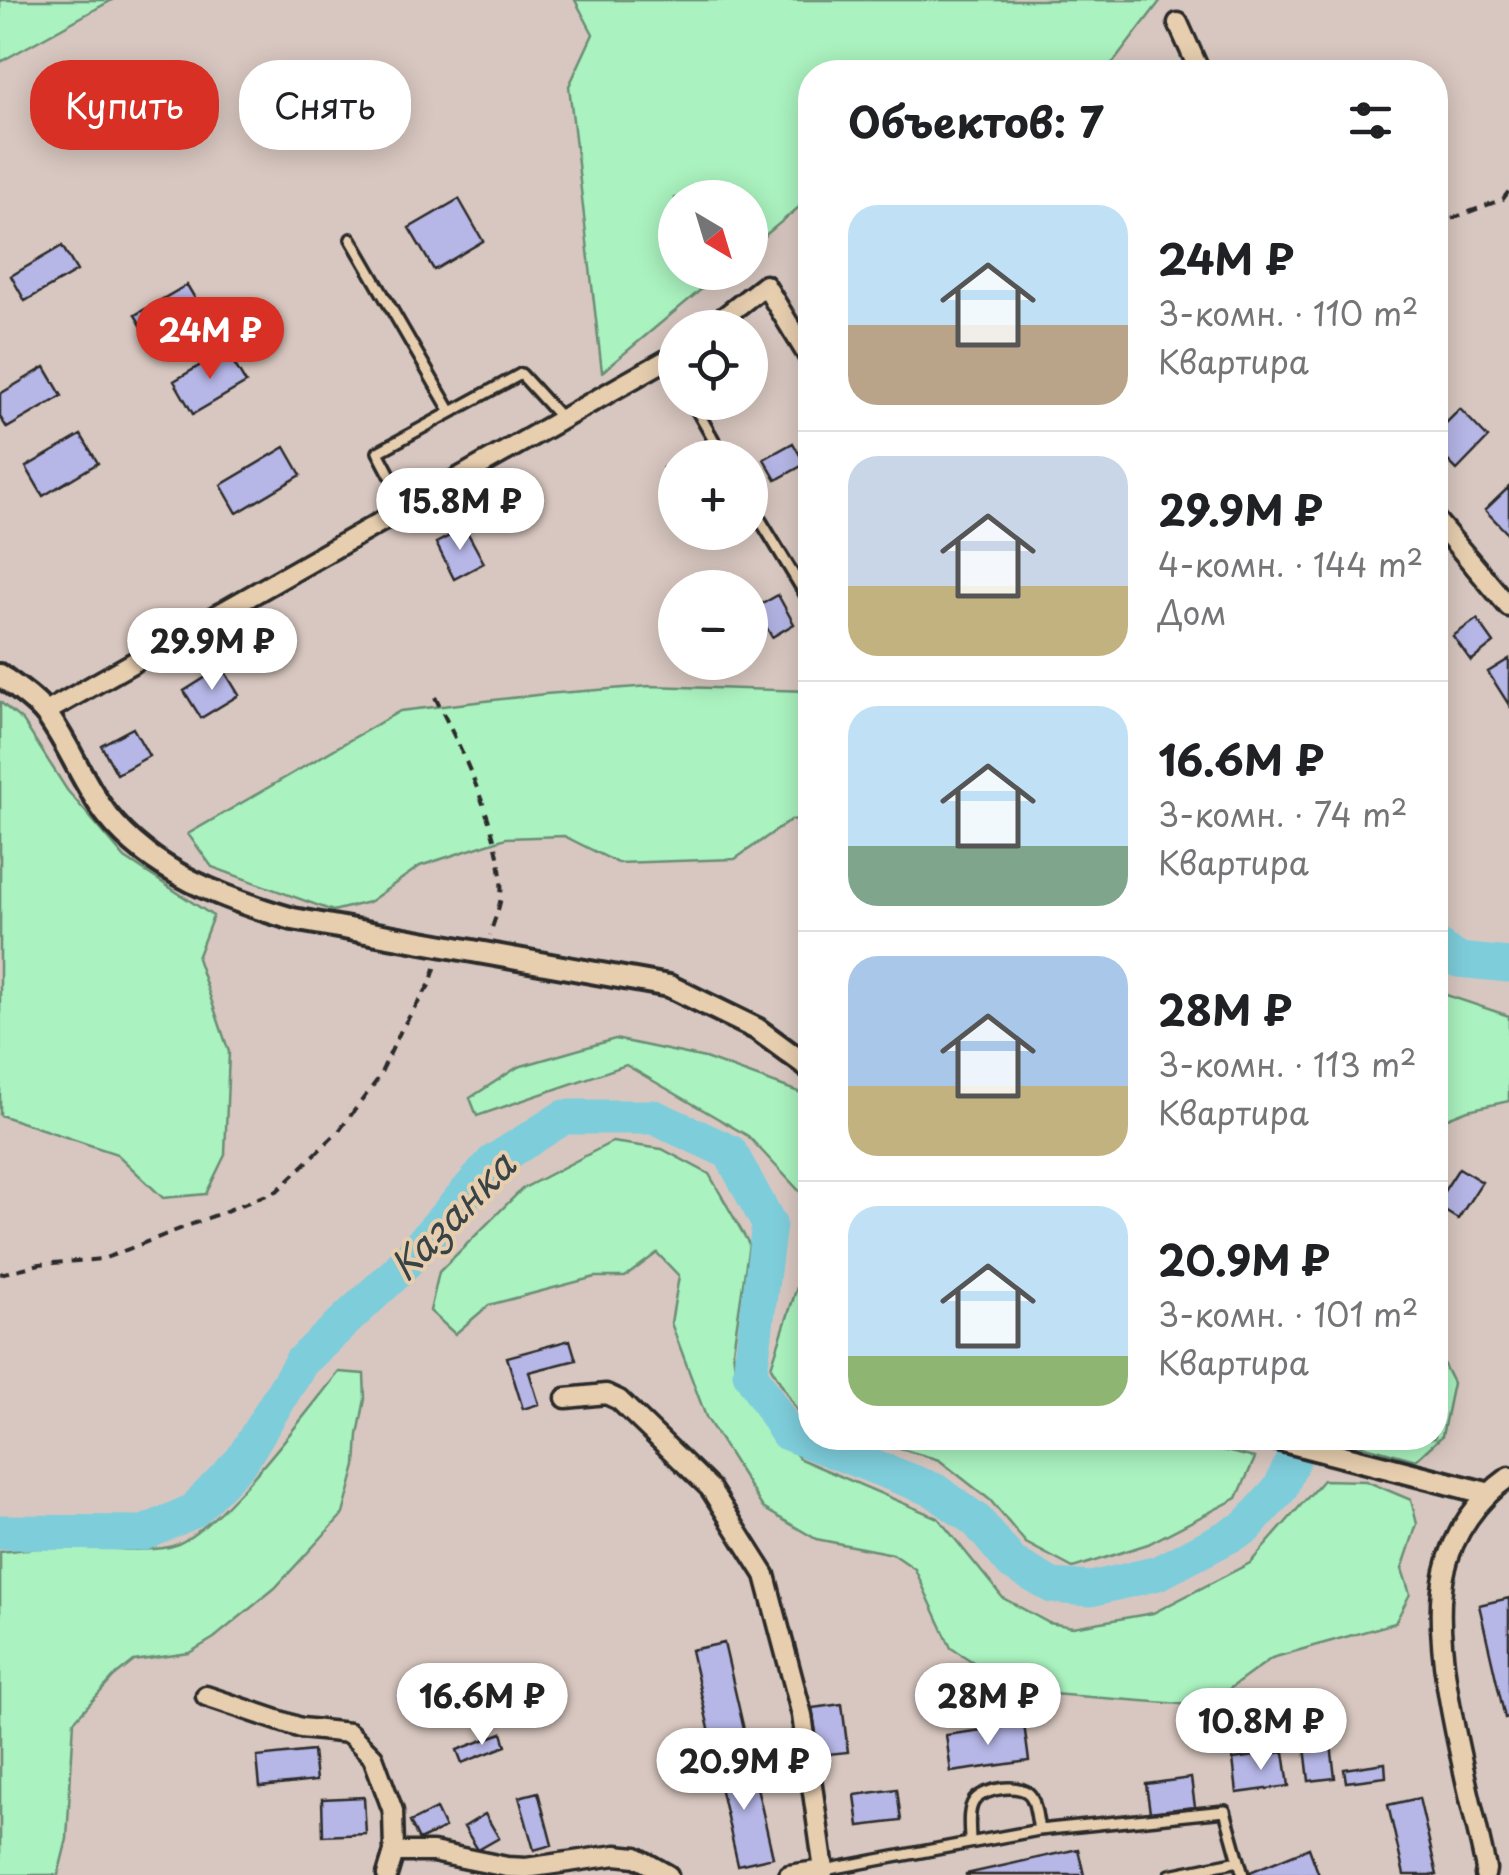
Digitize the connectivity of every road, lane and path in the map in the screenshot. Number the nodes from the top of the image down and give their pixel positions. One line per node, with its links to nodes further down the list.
1 (1178, 24): 2 (street)
2 (1194, 60)
3 (1509, 191): 4 (path)
4 (1448, 220)
5 (350, 239): 9 (lane)
6 (733, 310): 7 (street)
7 (798, 339)
8 (658, 372): 10 (street)
9 (451, 412): 10 (lane); 11 (lane)
10 (563, 420): 11 (street)
11 (408, 508): 18 (street)
12 (768, 533): 14 (lane)
13 (1448, 534): 15 (street)
14 (798, 582)
15 (1509, 607)
16 (0, 675): 18 (street)
17 (435, 698): 20 (path)
18 (46, 712): 19 (street)
19 (441, 948): 20 (street); 22 (path)
20 (484, 954): 21 (street)
21 (798, 1059)
22 (0, 1274)
23 (566, 1398): 32 (street)
24 (1316, 1450): 26 (street)
25 (1509, 1477): 26 (street)
26 (1486, 1493): 39 (street)
27 (206, 1696): 30 (street)
28 (1039, 1830): 29 (lane); 29 (lane); 31 (lane)
29 (970, 1841): 32 (lane)
30 (394, 1852): 34 (street); 35 (street)
31 (1239, 1861): 37 (lane); 38 (lane)
32 (824, 1870): 33 (street)
33 (797, 1874): 36 (street)
34 (386, 1875)
35 (668, 1875)
36 (789, 1875)
37 (1170, 1875)
38 (1243, 1875)
39 (1485, 1875)

